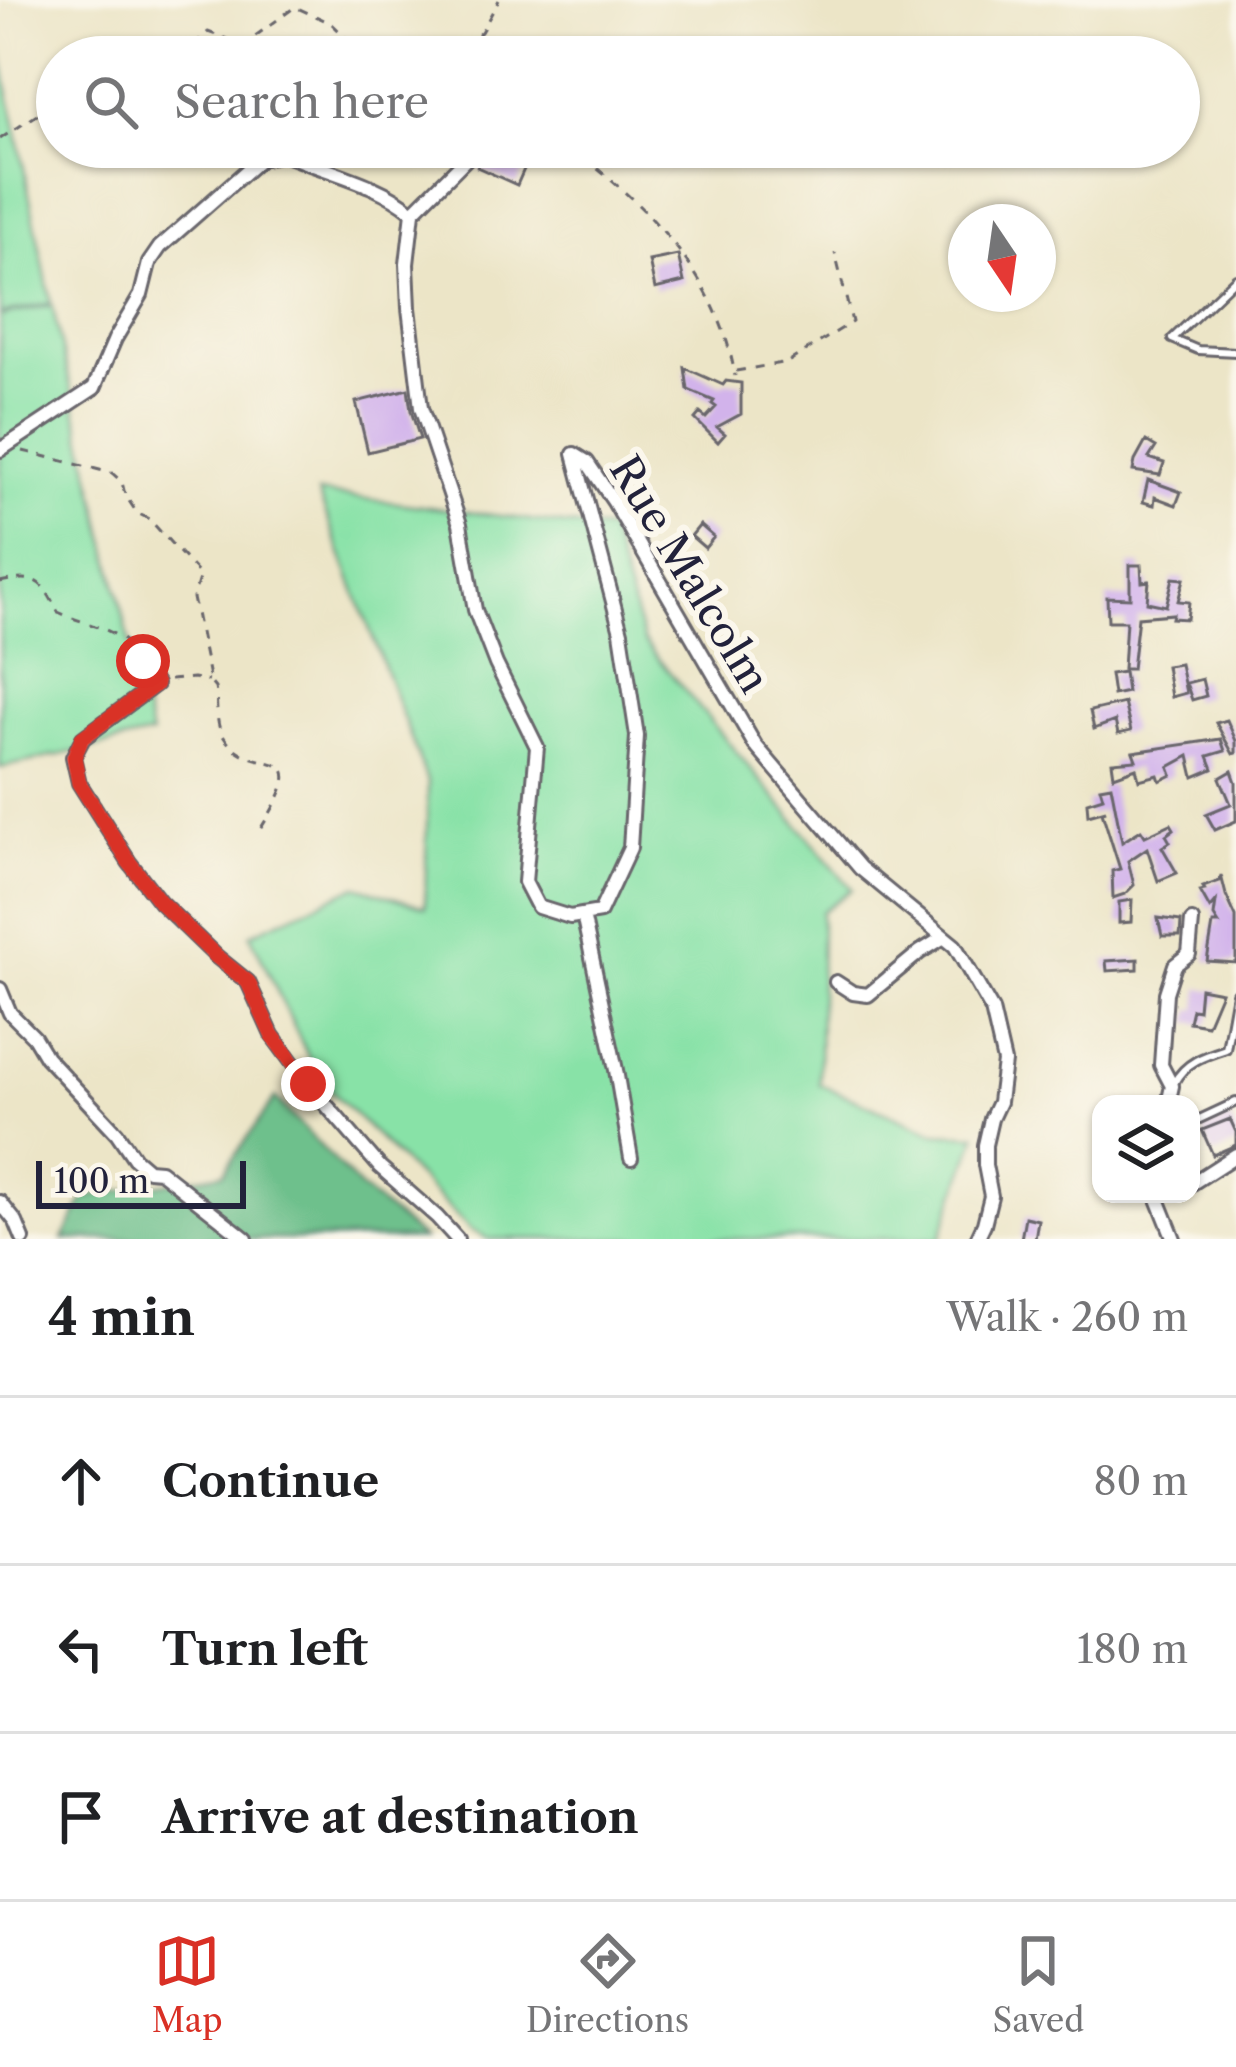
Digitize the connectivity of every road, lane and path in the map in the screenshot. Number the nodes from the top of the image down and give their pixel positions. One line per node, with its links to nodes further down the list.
1 (499, 0): 4 (path)
2 (255, 36): 3 (path)
3 (345, 36)
4 (477, 36)
5 (36, 116): 6 (path)
6 (0, 139)
7 (250, 168): 15 (street)
8 (319, 168): 11 (street)
9 (457, 168): 11 (street)
10 (597, 168): 12 (path)
11 (413, 212): 20 (street)
12 (835, 253)
13 (1236, 278): 14 (lane)
14 (1236, 352)
15 (4, 448): 17 (path)
16 (0, 582): 18 (path)
17 (210, 682): 18 (path); 19 (path)
18 (156, 684): 37 (street)
19 (259, 831)
20 (583, 915): 22 (street, Rue Malcolm); 31 (street)
21 (1192, 921): 26 (street)
22 (944, 937): 23 (street); 38 (street, Rue Malcolm)
23 (836, 982)
24 (0, 989): 36 (street)
25 (1236, 993): 26 (lane)
26 (1172, 1086): 27 (street)
27 (1170, 1095)
28 (1236, 1102): 29 (lane)
29 (1200, 1120)
30 (1236, 1155): 32 (street)
31 (631, 1158)
32 (1200, 1178)
33 (0, 1202): 35 (street)
34 (1160, 1203): 39 (street)
35 (23, 1239)
36 (246, 1239)
37 (457, 1239)
38 (977, 1239)
39 (1174, 1239)

